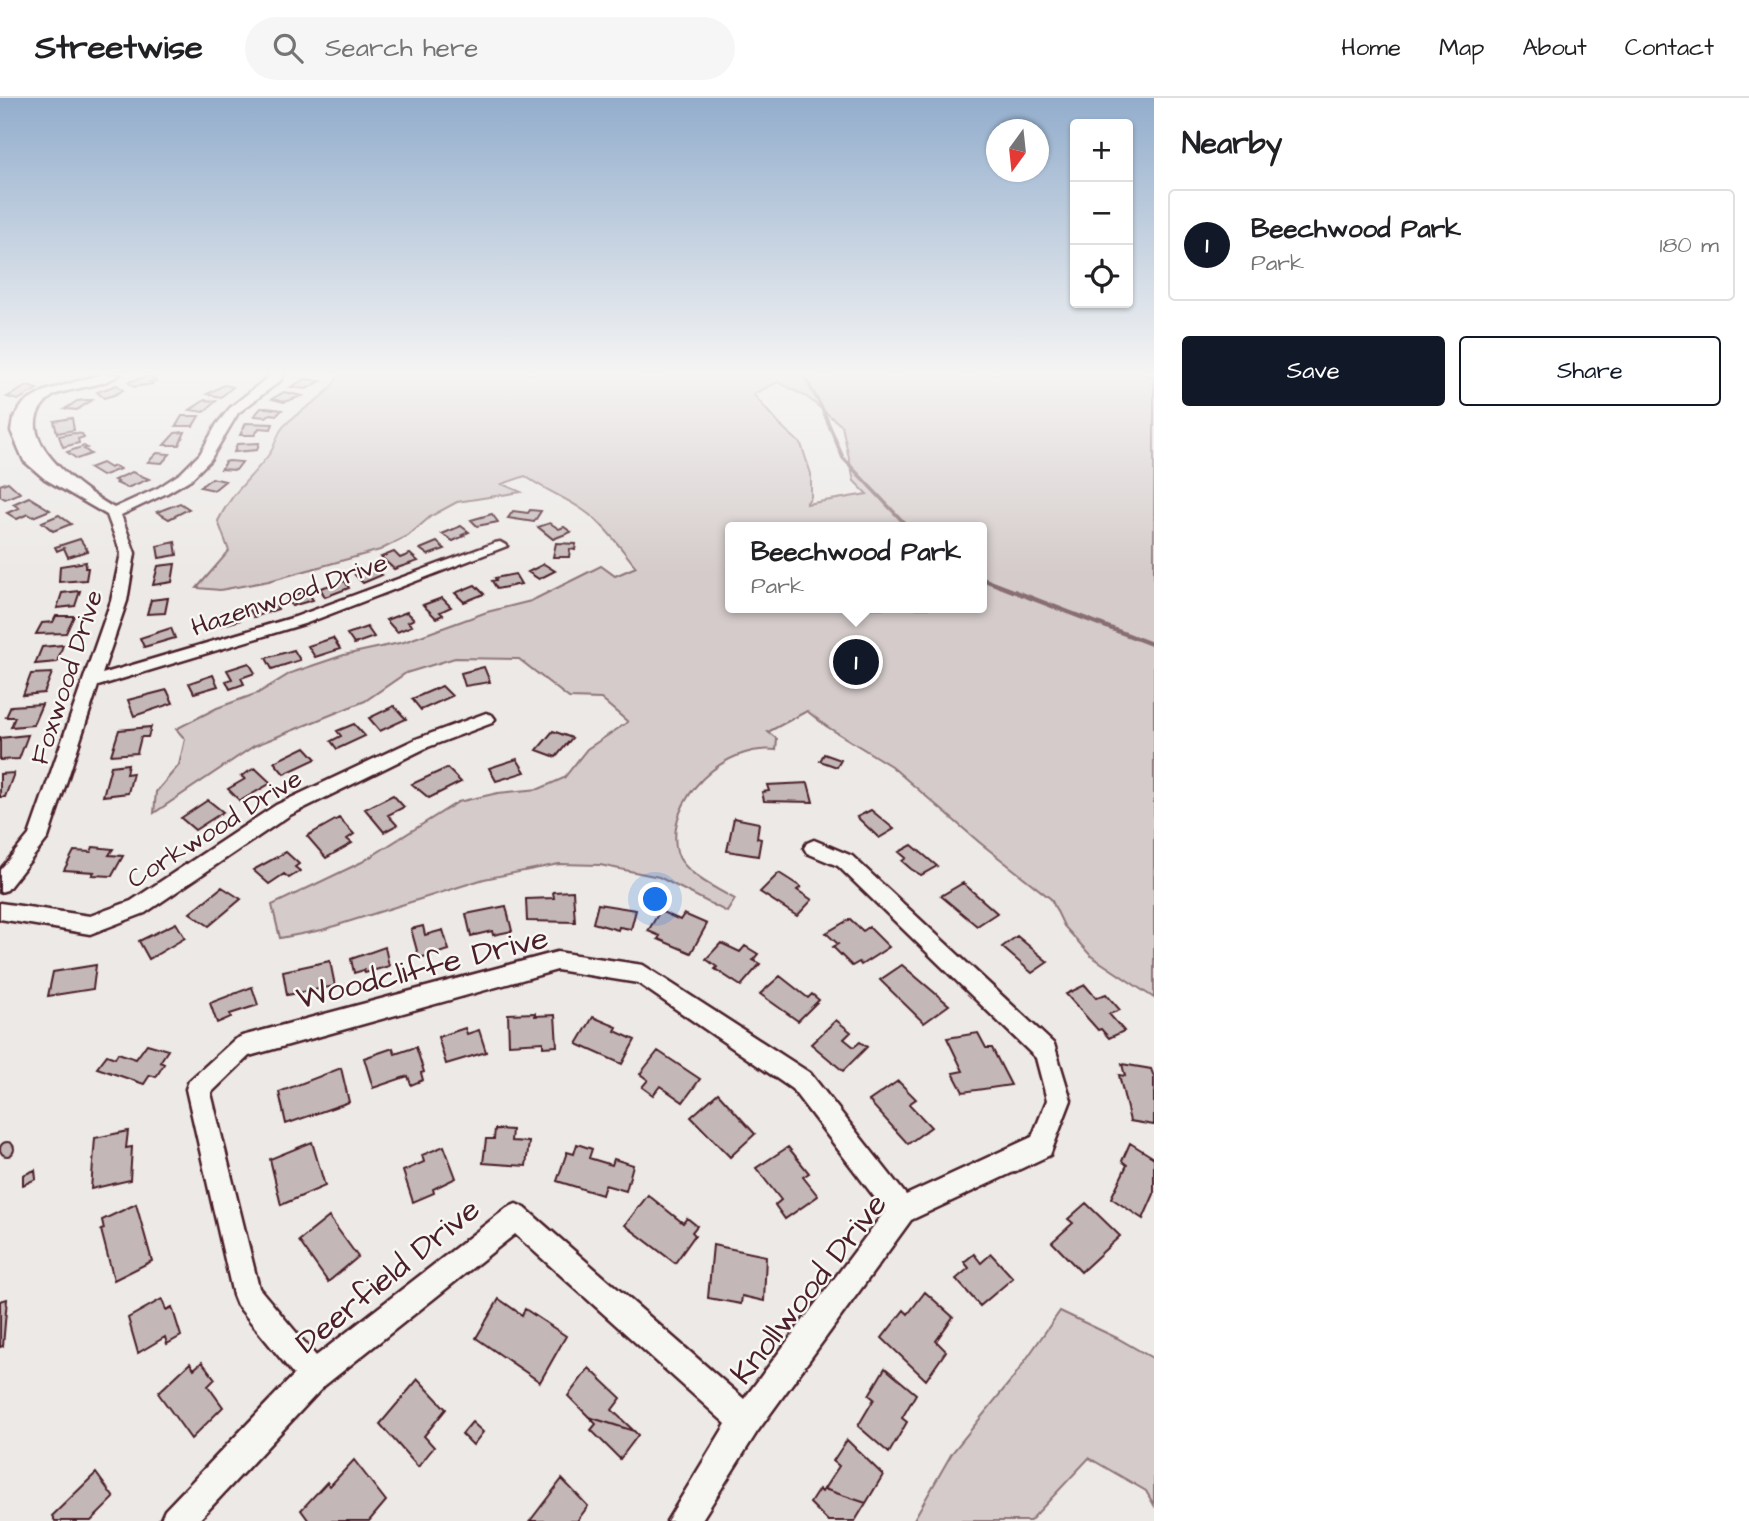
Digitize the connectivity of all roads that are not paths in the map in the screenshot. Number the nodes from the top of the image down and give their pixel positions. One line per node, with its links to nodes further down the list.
1 (21, 440): 3 (street)
2 (214, 440): 3 (street)
3 (113, 513): 5 (street, Foxwood Drive)
4 (500, 546): 5 (street, Hazenwood Drive)
5 (91, 683): 8 (street, Foxwood Drive)
6 (486, 719): 9 (street, Corkwood Drive)
7 (814, 849): 10 (street, Knollwood Drive)
8 (0, 884)
9 (0, 911)
10 (902, 1211): 11 (street, Woodcliffe Drive); 12 (street, Knollwood Drive)
11 (314, 1376): 12 (street, Deerfield Drive); 13 (street, Deerfield Drive)
12 (747, 1421): 14 (street, Knollwood Drive)
13 (176, 1521)
14 (683, 1521)

